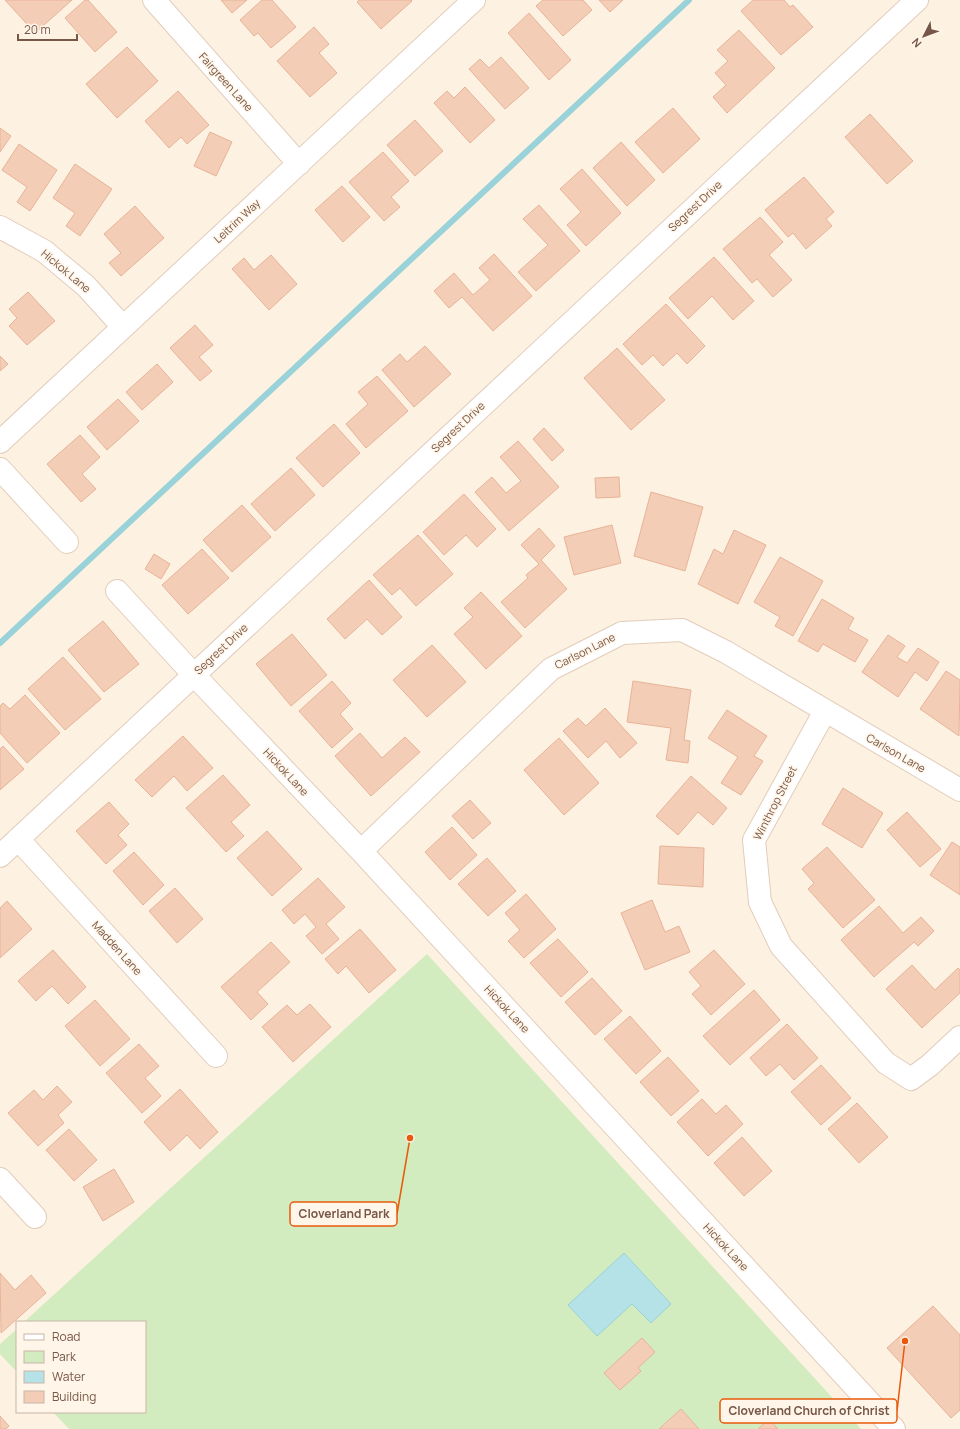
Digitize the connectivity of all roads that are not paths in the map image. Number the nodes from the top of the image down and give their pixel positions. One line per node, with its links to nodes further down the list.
1 (154, 0): 4 (street, Fairgreen Lane)
2 (474, 0): 4 (street, Leitrim Way)
3 (917, 0): 11 (street, Segrest Drive)
4 (298, 164): 6 (street, Leitrim Way)
5 (0, 227): 6 (street, Hickok Lane)
6 (123, 327): 7 (street, Leitrim Way)
7 (0, 442)
8 (0, 469): 9 (street)
9 (68, 542)
10 (117, 591): 11 (street, Hickok Lane)
11 (194, 675): 14 (street, Segrest Drive); 15 (street, Hickok Lane)
12 (825, 711): 13 (street, Carlson Lane); 15 (street, Carlson Lane); 17 (street, Winthrop Street)
13 (960, 790)
14 (18, 839): 16 (street, Segrest Drive); 18 (street, Madden Lane)
15 (361, 851): 21 (street, Hickok Lane)
16 (0, 856)
17 (960, 1037)
18 (216, 1056)
19 (0, 1179): 20 (street)
20 (35, 1217)
21 (894, 1429)

